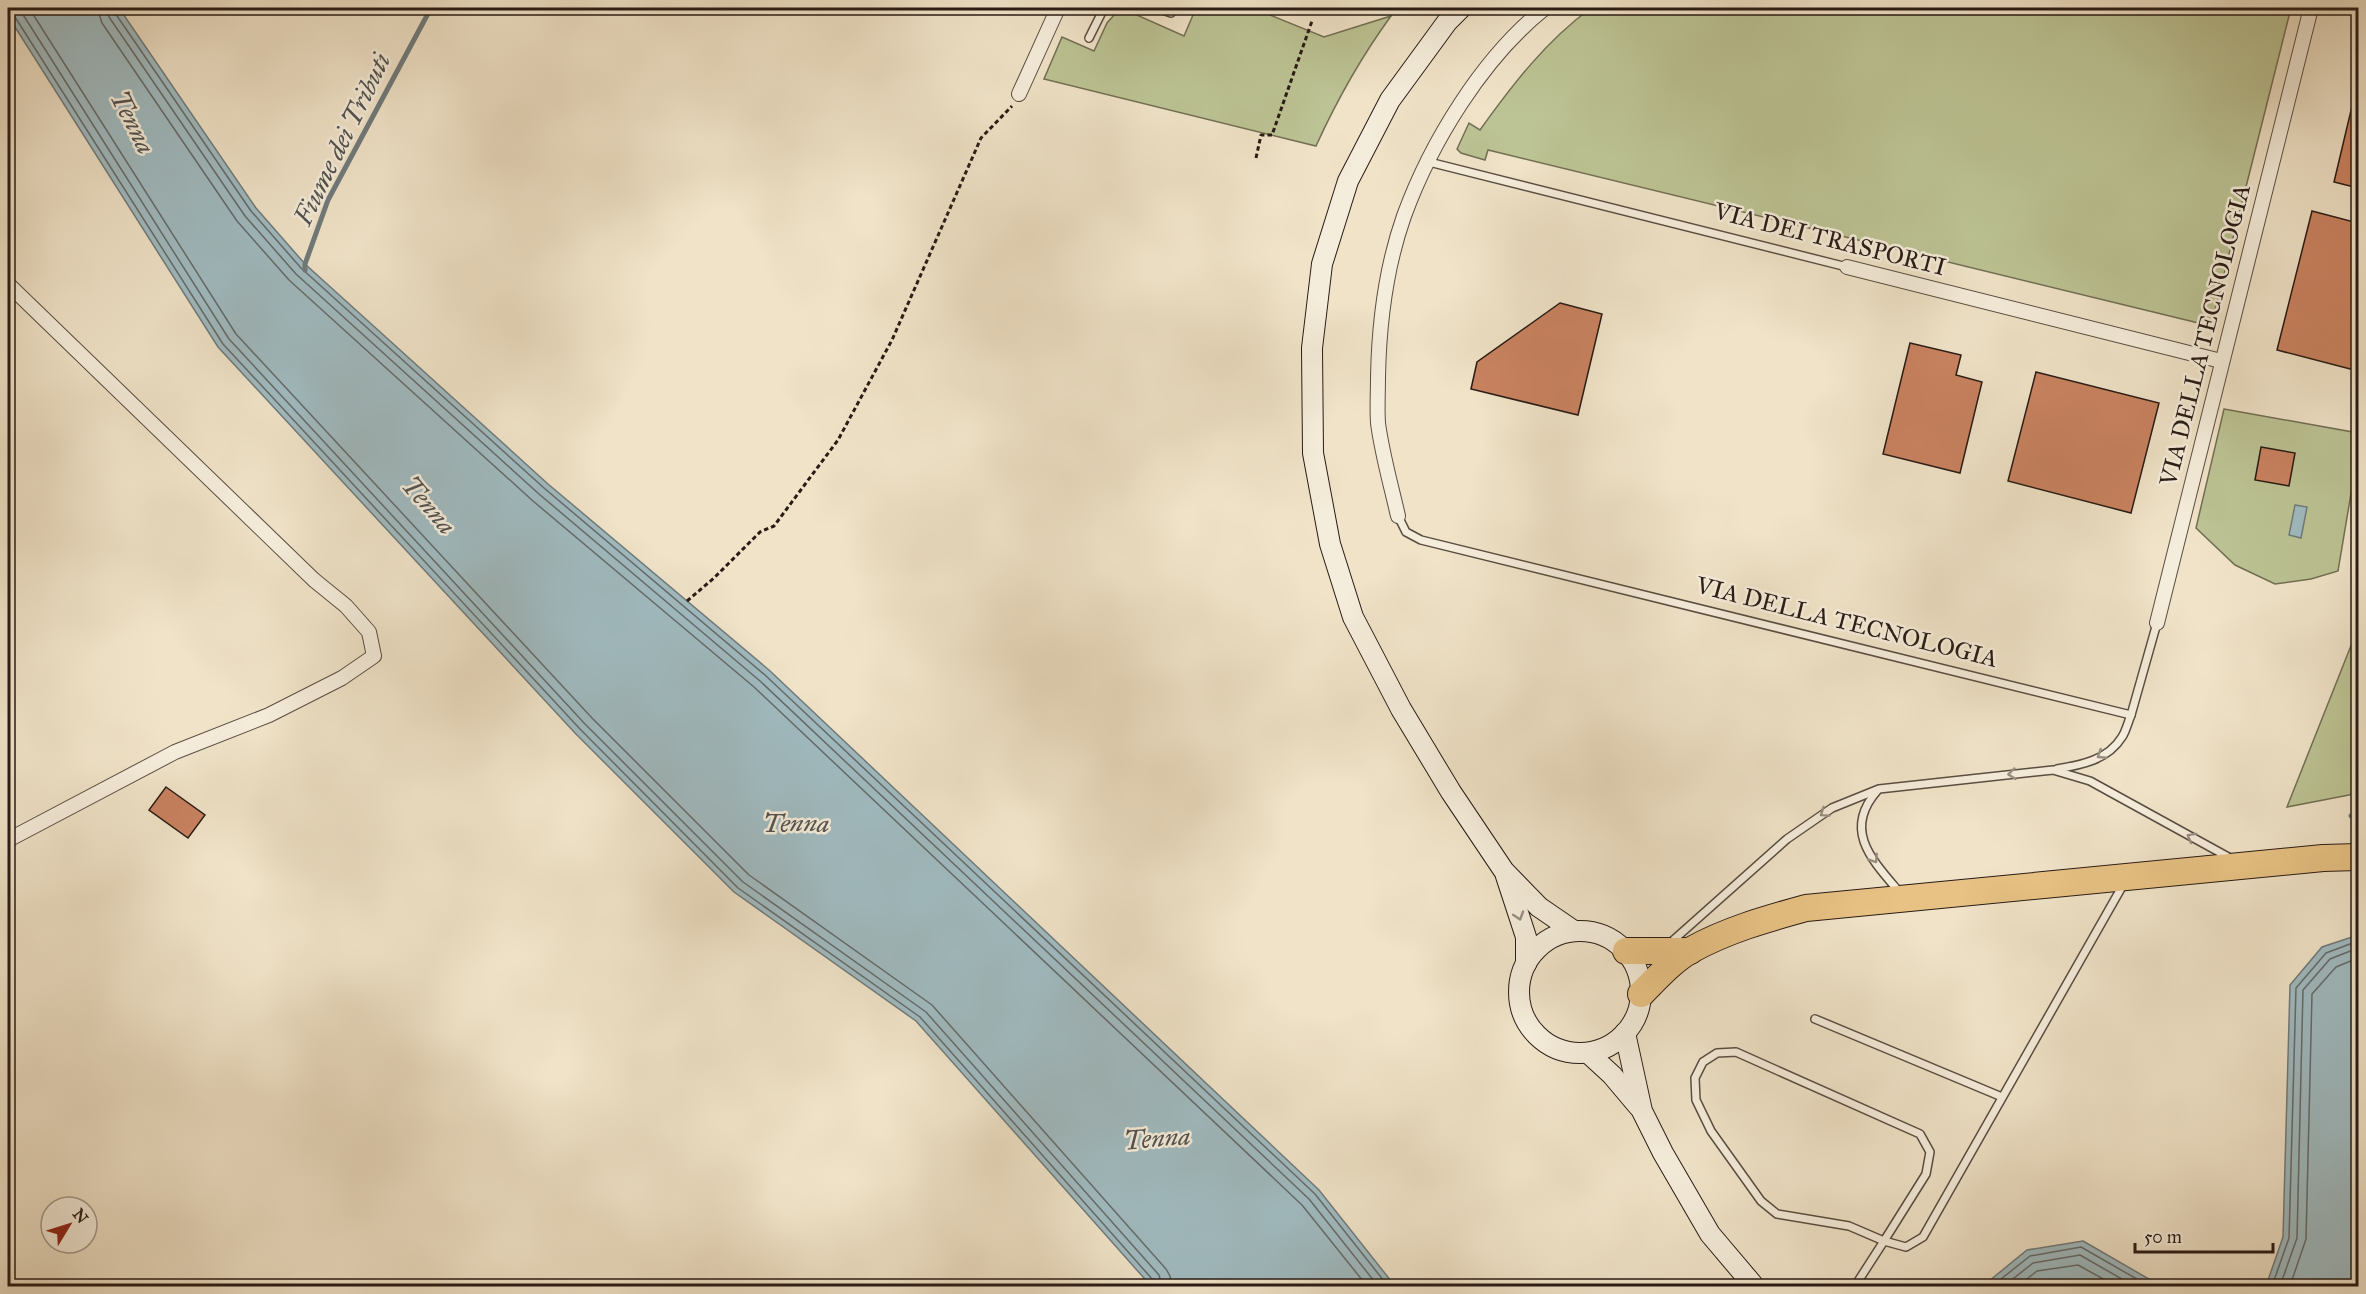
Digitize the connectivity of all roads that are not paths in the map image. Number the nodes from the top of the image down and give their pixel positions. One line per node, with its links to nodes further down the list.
1 (1058, 8): 11 (street)
2 (1104, 8): 10 (lane)
3 (1157, 8): 9 (lane)
4 (1314, 8): 5 (lane)
5 (1341, 8)
6 (1461, 8): 27 (main road)
7 (1545, 8): 12 (street, VIA DELLA TECNOLOGIA)
8 (2311, 8): 15 (street, VIA DELLA TECNOLOGIA)
9 (1171, 13)
10 (1089, 38)
11 (1019, 94)
12 (1429, 162): 13 (lane, VIA DEI TRASPORTI); 16 (street, VIA DELLA TECNOLOGIA)
13 (1847, 267): 15 (street, VIA DEI TRASPORTI)
14 (8, 284): 21 (street)
15 (2221, 361): 17 (street, VIA DELLA TECNOLOGIA)
16 (1398, 516): 18 (lane, VIA DELLA TECNOLOGIA)
17 (2157, 624): 18 (lane, VIA DELLA TECNOLOGIA)
18 (2131, 715): 19 (lane, one-way to 19)
19 (2053, 770): 20 (lane, one-way to 20); 25 (lane, one-way to 19)
20 (1879, 789): 29 (lane, one-way to 29); 33 (lane, one-way to 33)
21 (8, 840)
22 (2358, 848): 24 (highway)
23 (2358, 856): 24 (highway)
24 (2323, 858): 25 (highway); 26 (highway)
25 (2242, 865): 28 (highway)
26 (2358, 870)
27 (1504, 871): 30 (main road); 34 (main road, one-way to 34)
28 (2128, 876): 29 (highway); 39 (lane)
29 (1905, 898): 32 (highway)
30 (1574, 931): 31 (main road); 34 (main road)
31 (1626, 951): 33 (highway); 35 (main road)
32 (1690, 951): 33 (highway); 35 (highway)
33 (1659, 952)
34 (1526, 963): 38 (main road)
35 (1641, 994): 37 (main road)
36 (1815, 1019): 39 (lane)
37 (1626, 1033): 38 (main road); 40 (main road)
38 (1588, 1053): 40 (main road)
39 (2002, 1097): 41 (lane)
40 (1642, 1111): 42 (main road)
41 (1884, 1241): 41 (lane); 43 (lane)
42 (1754, 1287)
43 (1855, 1287)

